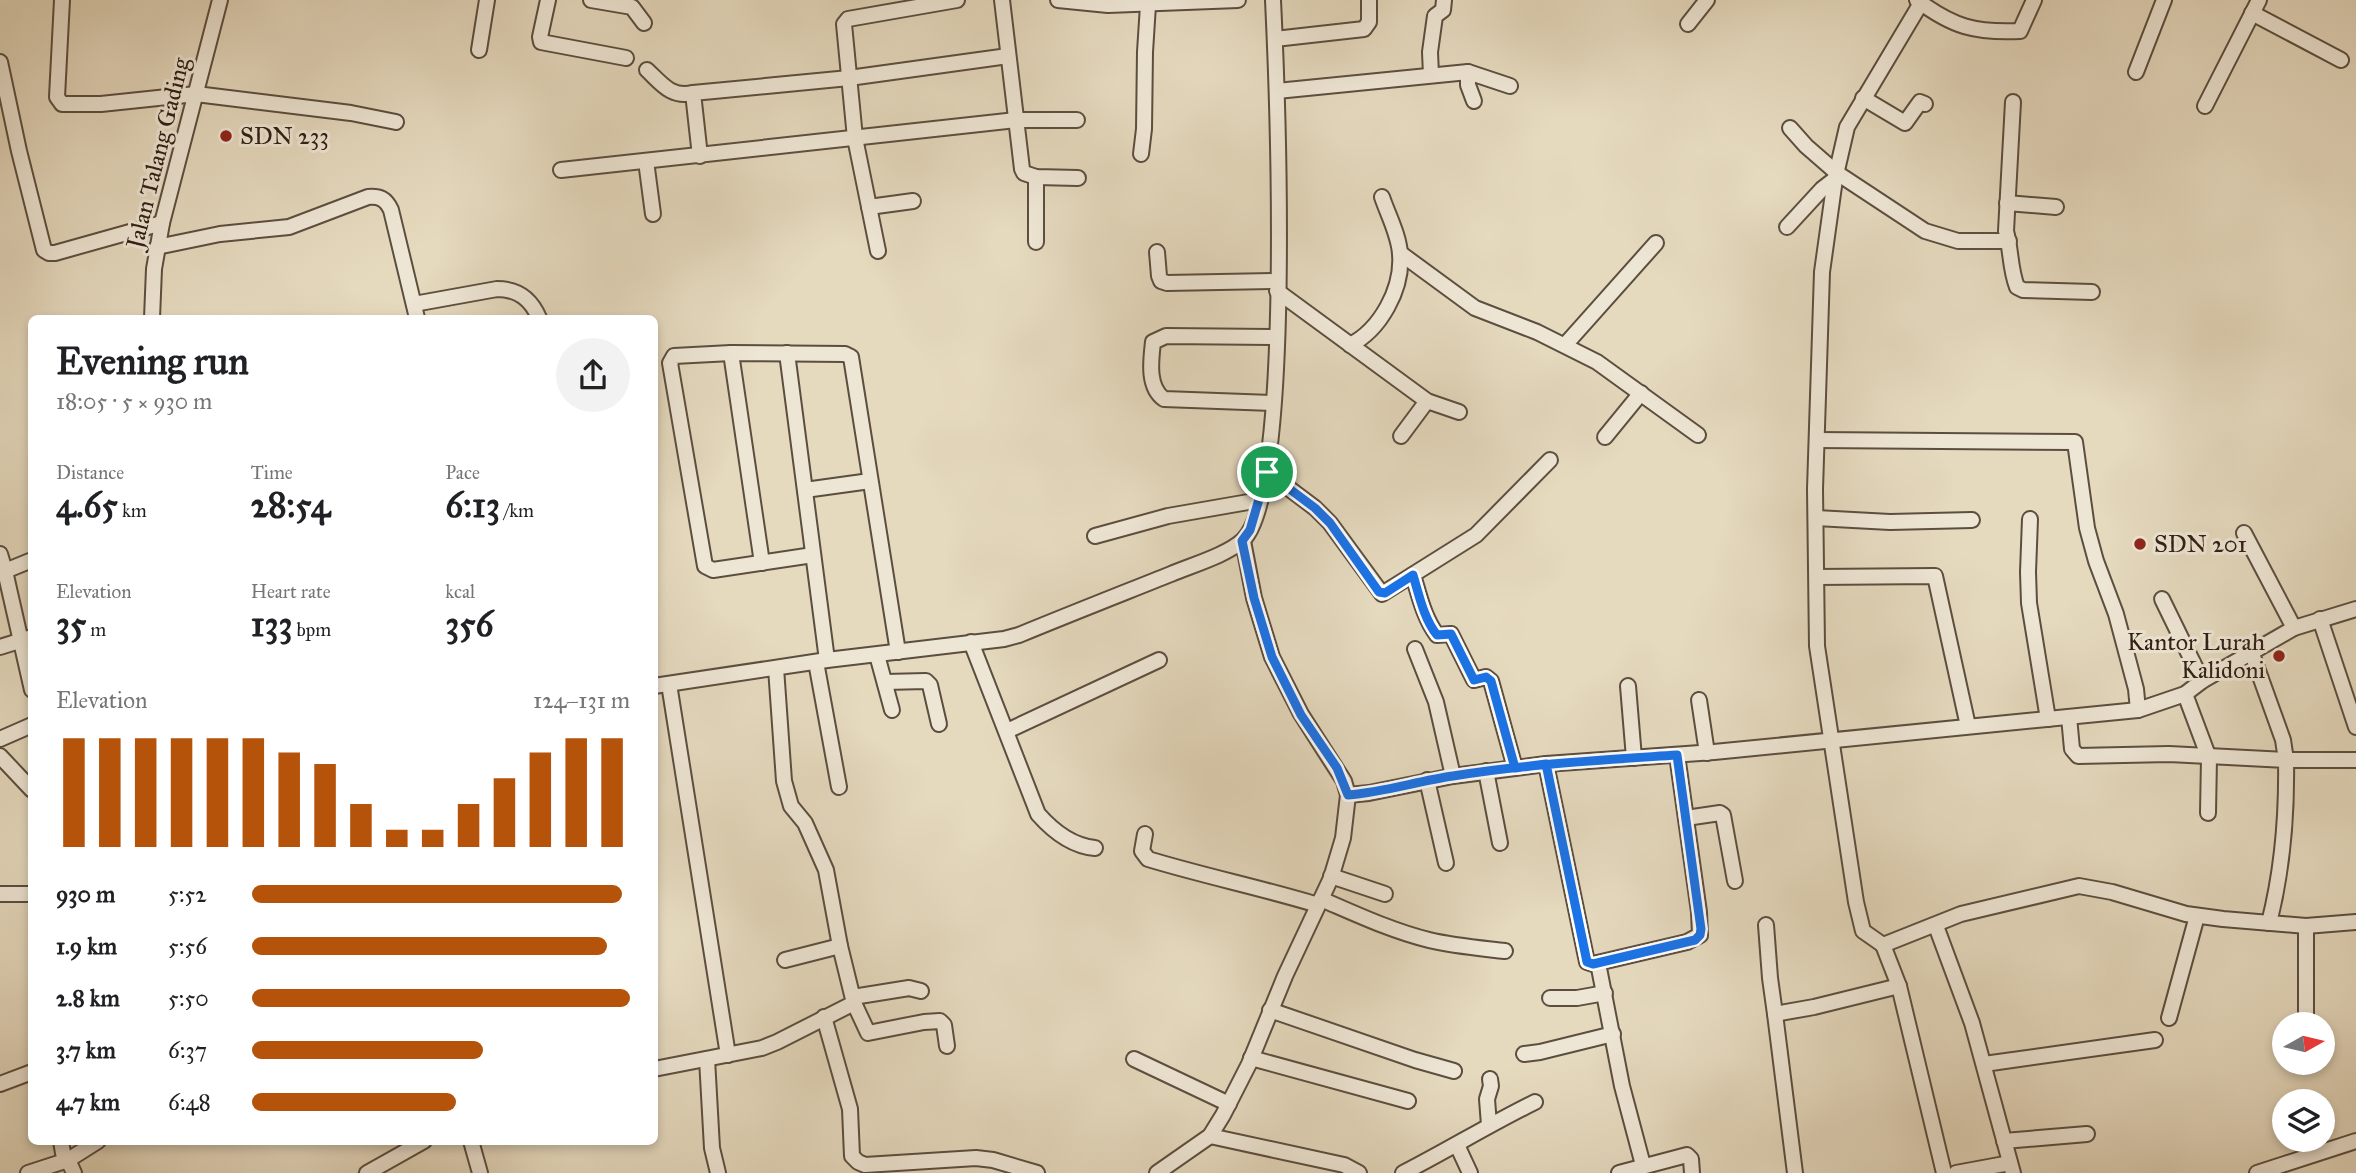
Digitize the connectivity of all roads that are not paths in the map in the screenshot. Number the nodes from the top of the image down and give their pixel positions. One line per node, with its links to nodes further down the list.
1 (62, 0): 36 (street)
2 (220, 0): 36 (street, Jalan Talang Gading)
3 (486, 0): 23 (street)
4 (548, 0): 25 (street)
5 (591, 0): 20 (street)
6 (957, 0): 18 (street)
7 (1002, 0): 24 (street)
8 (1058, 0): 17 (street)
9 (1238, 0): 17 (street)
10 (1273, 0): 22 (street)
11 (1369, 0): 22 (street)
12 (1444, 0): 31 (street)
13 (1707, 0): 21 (street)
14 (2034, 0): 16 (street)
15 (2164, 0): 30 (street)
16 (1919, 1): 37 (street)
17 (1148, 5): 47 (street)
18 (876, 6): 32 (street)
19 (2256, 7): 26 (street); 41 (street)
20 (644, 23)
21 (1688, 24)
22 (1275, 39): 34 (street)
23 (478, 50)
24 (1008, 56): 32 (street); 42 (street)
25 (626, 58)
26 (2341, 60)
27 (0, 62): 60 (street)
28 (647, 70): 35 (street)
29 (1468, 72): 31 (street); 33 (street); 38 (street)
30 (2136, 72)
31 (1431, 75): 34 (street)
32 (849, 78): 35 (street); 46 (street)
33 (1510, 86)
34 (1277, 91): 69 (street)
35 (693, 93): 48 (street)
36 (196, 94): 44 (street); 60 (street, Jalan Talang Gading)
37 (1863, 98): 40 (street); 51 (street)
38 (1474, 101)
39 (2013, 102): 56 (street)
40 (1925, 104)
41 (2205, 106)
42 (1016, 120): 43 (street); 46 (street); 52 (street)
43 (1077, 120)
44 (396, 122)
45 (1790, 128): 51 (street)
46 (855, 138): 48 (street); 57 (street)
47 (1141, 155)
48 (700, 156): 49 (street)
49 (646, 161): 50 (street); 59 (street)
50 (561, 170)
51 (1836, 176): 61 (street); 62 (street); 86 (street)
52 (1036, 177): 53 (street); 63 (street)
53 (1078, 178)
54 (1382, 197): 68 (street)
55 (913, 201): 57 (street)
56 (2007, 203): 58 (street); 62 (street)
57 (869, 207): 66 (street)
58 (2056, 207)
59 (653, 214)
60 (162, 223): 65 (street, Jalan Talang Gading)
61 (1787, 227)
62 (2009, 241): 70 (street)
63 (1036, 242)
64 (1656, 243): 76 (street)
65 (157, 247): 71 (street); 72 (street, Jalan Talang Gading)
66 (878, 251)
67 (1157, 252): 69 (street)
68 (1400, 253): 75 (street); 76 (street)
69 (1278, 286): 74 (street); 75 (street)
70 (2092, 292)
71 (415, 311): 73 (street)
72 (152, 315)
73 (536, 315)
74 (1276, 337): 81 (street); 81 (street)
75 (1350, 345): 80 (street)
76 (1565, 345): 79 (street)
77 (731, 353): 78 (street); 101 (street); 101 (street)
78 (787, 353): 89 (street); 90 (street)
79 (1641, 393): 83 (street); 85 (street)
80 (1427, 401): 82 (street); 84 (street)
81 (1273, 403): 88 (street)
82 (1459, 412)
83 (1698, 435)
84 (1401, 436)
85 (1605, 437)
86 (1817, 440): 92 (street); 127 (street)
87 (1550, 460): 103 (street)
88 (1267, 472): 91 (street); 103 (street)
89 (870, 481): 90 (street); 114 (street)
90 (805, 490): 99 (street)
91 (1260, 500): 96 (street); 97 (street)
92 (1816, 519): 94 (street); 104 (street)
93 (2030, 519): 129 (street)
94 (1972, 520)
95 (2244, 533): 108 (street)
96 (1095, 536)
97 (1242, 541): 110 (street); 151 (street)
98 (0, 554): 102 (street)
99 (813, 555): 101 (street); 118 (street)
100 (28, 561): 102 (street)
101 (762, 563)
102 (5, 570): 109 (street)
103 (1413, 575): 145 (street)
104 (1816, 577): 131 (street); 136 (street)
105 (2162, 599): 120 (street)
106 (2356, 609): 107 (street)
107 (2320, 619): 108 (street); 133 (street)
108 (2294, 628): 113 (street)
109 (25, 639): 111 (street); 117 (street)
110 (971, 642): 114 (street); 134 (street)
111 (0, 646)
112 (1415, 649): 147 (street)
113 (2251, 651): 120 (street); 142 (street)
114 (898, 652): 115 (street)
115 (877, 654): 118 (street); 121 (street)
116 (1159, 660): 134 (street)
117 (28, 661)
118 (822, 661): 119 (street); 150 (street)
119 (776, 668): 122 (street); 171 (street)
120 (2202, 681): 124 (street)
121 (885, 682): 126 (street); 130 (street)
122 (662, 685): 189 (street)
123 (1629, 686): 140 (street)
124 (2185, 694): 127 (street); 141 (street)
125 (1699, 700): 137 (street)
126 (892, 710)
127 (2138, 710): 128 (street)
128 (2069, 717): 129 (street); 141 (street)
129 (2048, 719): 131 (street)
130 (939, 724)
131 (1968, 726): 136 (street)
132 (28, 727): 135 (street)
133 (2356, 727)
134 (1007, 731): 156 (street)
135 (0, 739)
136 (1831, 742): 137 (street); 170 (street)
137 (1707, 753): 138 (street)
138 (1677, 755): 140 (street); 153 (street)
139 (0, 756): 149 (street)
140 (1634, 758): 144 (street)
141 (2209, 758): 142 (street); 152 (street)
142 (2286, 760): 143 (street); 166 (street)
143 (2356, 760)
144 (1546, 764): 145 (street); 174 (street)
145 (1515, 768): 146 (street)
146 (1486, 771): 147 (street); 155 (street)
147 (1453, 776): 148 (street)
148 (1427, 780): 151 (street); 157 (street)
149 (28, 786)
150 (839, 787)
151 (1348, 795): 158 (street)
152 (2208, 813)
153 (1686, 818): 159 (street); 174 (street)
154 (1145, 834): 163 (street)
155 (1500, 843)
156 (1095, 848)
157 (1446, 863)
158 (1331, 876): 162 (street); 163 (street)
159 (1735, 881)
160 (0, 894): 161 (street)
161 (28, 894)
162 (1385, 894)
163 (1320, 902): 172 (street); 180 (street)
164 (2197, 916): 166 (street); 168 (street); 184 (street)
165 (2356, 922): 169 (street)
166 (2269, 923): 169 (street)
167 (1766, 925): 182 (street)
168 (1936, 926): 170 (street); 193 (street)
169 (2306, 926): 181 (street)
170 (1883, 945): 175 (street)
171 (840, 947): 173 (street); 179 (street)
172 (1505, 951)
173 (785, 960)
174 (1598, 963): 177 (street)
175 (1899, 986): 182 (street); 227 (street)
176 (922, 991): 179 (street)
177 (1605, 993): 178 (street); 185 (street)
178 (1549, 999)
179 (853, 1000): 183 (street); 187 (street)
180 (1270, 1010): 190 (street); 195 (street)
181 (2306, 1012)
182 (1775, 1014): 226 (street)
183 (824, 1017): 189 (street); 219 (street)
184 (2169, 1018)
185 (1613, 1034): 188 (street); 212 (street)
186 (2155, 1040): 193 (street)
187 (947, 1046)
188 (1524, 1054)
189 (728, 1055): 191 (street)
190 (1251, 1058): 199 (street); 201 (street)
191 (706, 1059): 194 (street); 218 (street)
192 (1134, 1059): 201 (street)
193 (1984, 1064): 205 (street)
194 (658, 1067)
195 (1454, 1071)
196 (28, 1074): 198 (street)
197 (1490, 1079): 202 (street)
198 (0, 1084)
199 (1408, 1101)
200 (1535, 1102): 202 (street)
201 (1229, 1104): 204 (street)
202 (1489, 1125): 211 (street)
203 (2087, 1134): 205 (street)
204 (1210, 1136): 220 (street); 221 (street)
205 (2004, 1141): 214 (street)
206 (2356, 1141): 229 (street)
207 (62, 1145): 213 (street)
208 (94, 1145): 213 (street)
209 (417, 1145): 216 (street)
210 (472, 1145): 217 (street)
211 (1457, 1145): 222 (street); 223 (street)
212 (1643, 1165): 224 (street); 225 (street)
213 (71, 1166): 215 (street)
214 (2011, 1168): 228 (street)
215 (28, 1173)
216 (367, 1173)
217 (480, 1173)
218 (718, 1173)
219 (1037, 1173)
220 (1157, 1173)
221 (1359, 1173)
222 (1404, 1173)
223 (1470, 1173)
224 (1619, 1173)
225 (1692, 1173)
226 (1795, 1173)
227 (1944, 1173)
228 (1956, 1173)
229 (2257, 1173)

